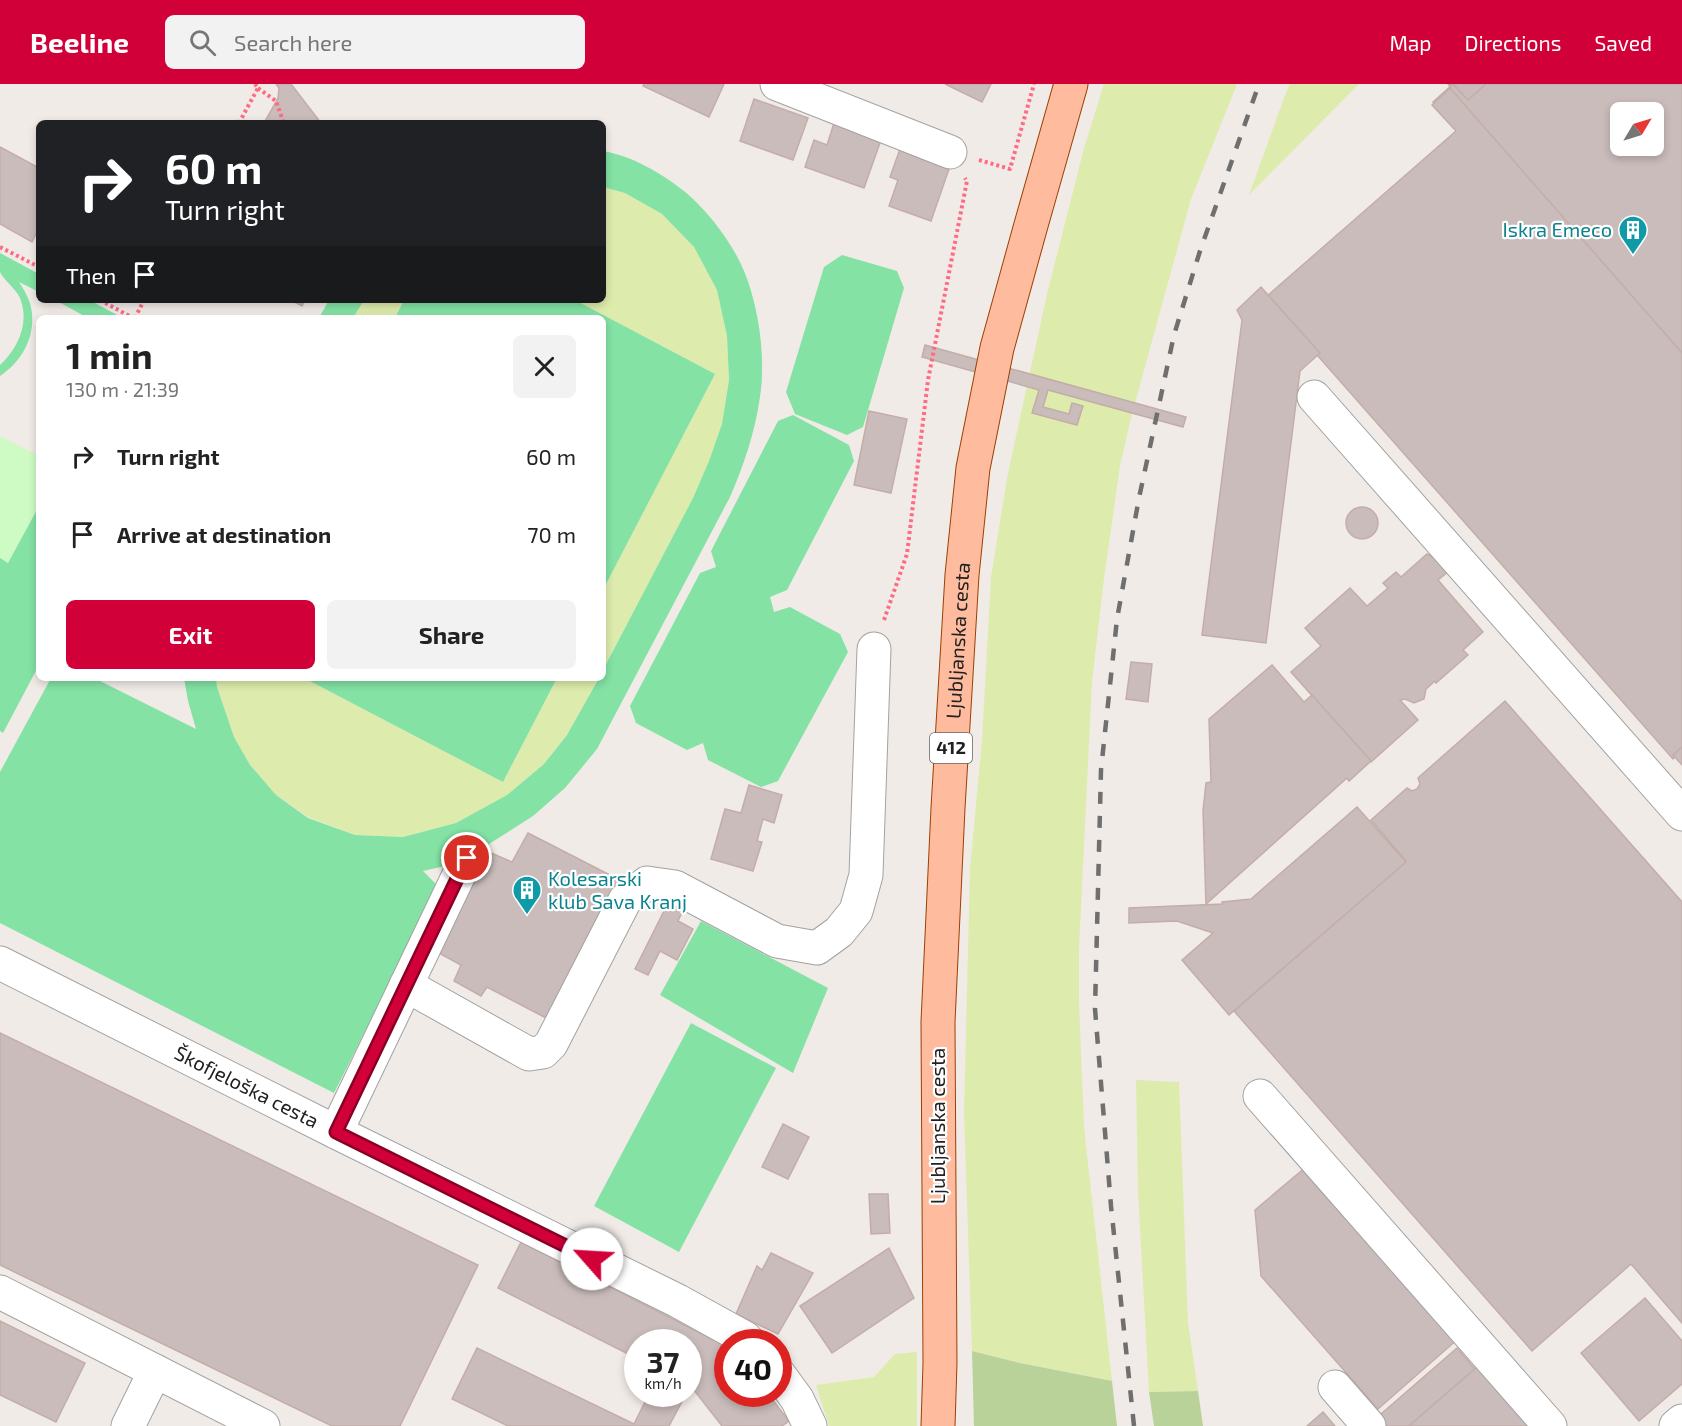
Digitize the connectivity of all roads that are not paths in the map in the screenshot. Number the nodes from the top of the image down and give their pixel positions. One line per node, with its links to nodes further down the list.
1 (777, 84): 3 (street)
2 (1071, 84): 22 (main road, Ljubljanska cesta / 412)
3 (826, 93): 4 (street)
4 (950, 152)
5 (1314, 397): 7 (street)
6 (874, 649): 10 (street)
7 (1682, 814)
8 (467, 858): 10 (street)
9 (0, 963): 12 (street, Škofjeloška cesta)
10 (406, 985): 12 (street)
11 (1260, 1096): 24 (street)
12 (336, 1132): 14 (street, Škofjeloška cesta)
13 (0, 1292): 15 (street)
14 (729, 1329)
15 (155, 1371): 19 (street); 20 (street)
16 (1335, 1387): 23 (street)
17 (792, 1392): 21 (street)
18 (1682, 1420): 25 (street)
19 (128, 1426)
20 (263, 1426)
21 (810, 1426)
22 (938, 1426)
23 (1369, 1426)
24 (1550, 1426)
25 (1676, 1426)

